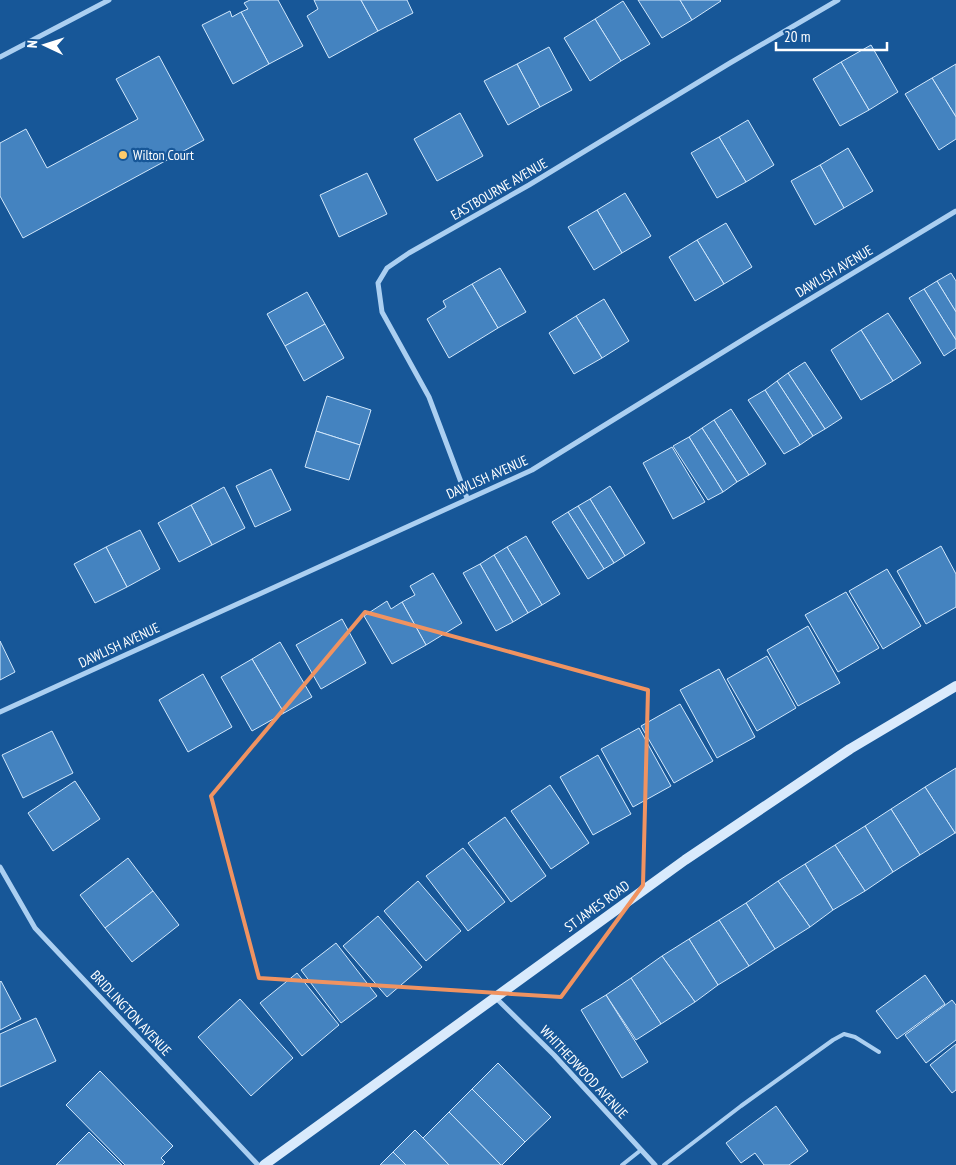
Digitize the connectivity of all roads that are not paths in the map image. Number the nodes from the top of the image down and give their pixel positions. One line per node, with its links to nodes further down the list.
1 (109, 0): 3 (street)
2 (838, 0): 5 (street, EASTBOURNE AVENUE)
3 (0, 57)
4 (956, 212): 5 (street, DAWLISH AVENUE)
5 (467, 498): 7 (street, DAWLISH AVENUE)
6 (956, 686): 9 (street, ST JAMES ROAD)
7 (0, 712)
8 (0, 867): 12 (street, BRIDLINGTON AVENUE)
9 (494, 997): 11 (street, WHITHEDWOOD AVENUE); 13 (street, ST JAMES ROAD)
10 (878, 1052): 16 (lane)
11 (642, 1150): 14 (lane); 15 (street, WHITHEDWOOD AVENUE)
12 (258, 1165)
13 (264, 1165)
14 (622, 1165)
15 (655, 1165)
16 (664, 1165)

